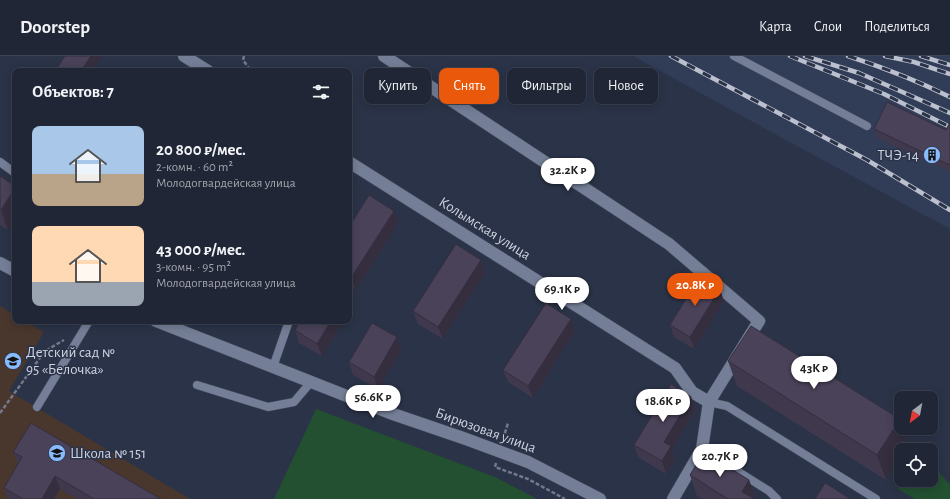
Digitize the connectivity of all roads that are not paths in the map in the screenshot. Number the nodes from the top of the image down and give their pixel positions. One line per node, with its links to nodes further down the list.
1 (184, 56): 4 (street)
2 (384, 56): 17 (street)
3 (734, 56): 5 (lane)
4 (203, 68)
5 (867, 126)
6 (0, 162): 8 (lane)
7 (352, 164): 17 (street, Колымская улица)
8 (12, 171)
9 (0, 263): 10 (street)
10 (12, 269)
11 (87, 324): 18 (lane)
12 (164, 324): 14 (street, Бирюзовая улица)
13 (288, 324): 14 (lane)
14 (273, 367): 15 (street, Бирюзовая улица)
15 (311, 382): 16 (lane); 20 (street, Бирюзовая улица)
16 (197, 385)
17 (709, 402): 19 (street); 23 (lane)
18 (37, 407)
19 (702, 449): 21 (street); 22 (lane)
20 (600, 499)
21 (673, 499)
22 (777, 499)
23 (876, 499)

